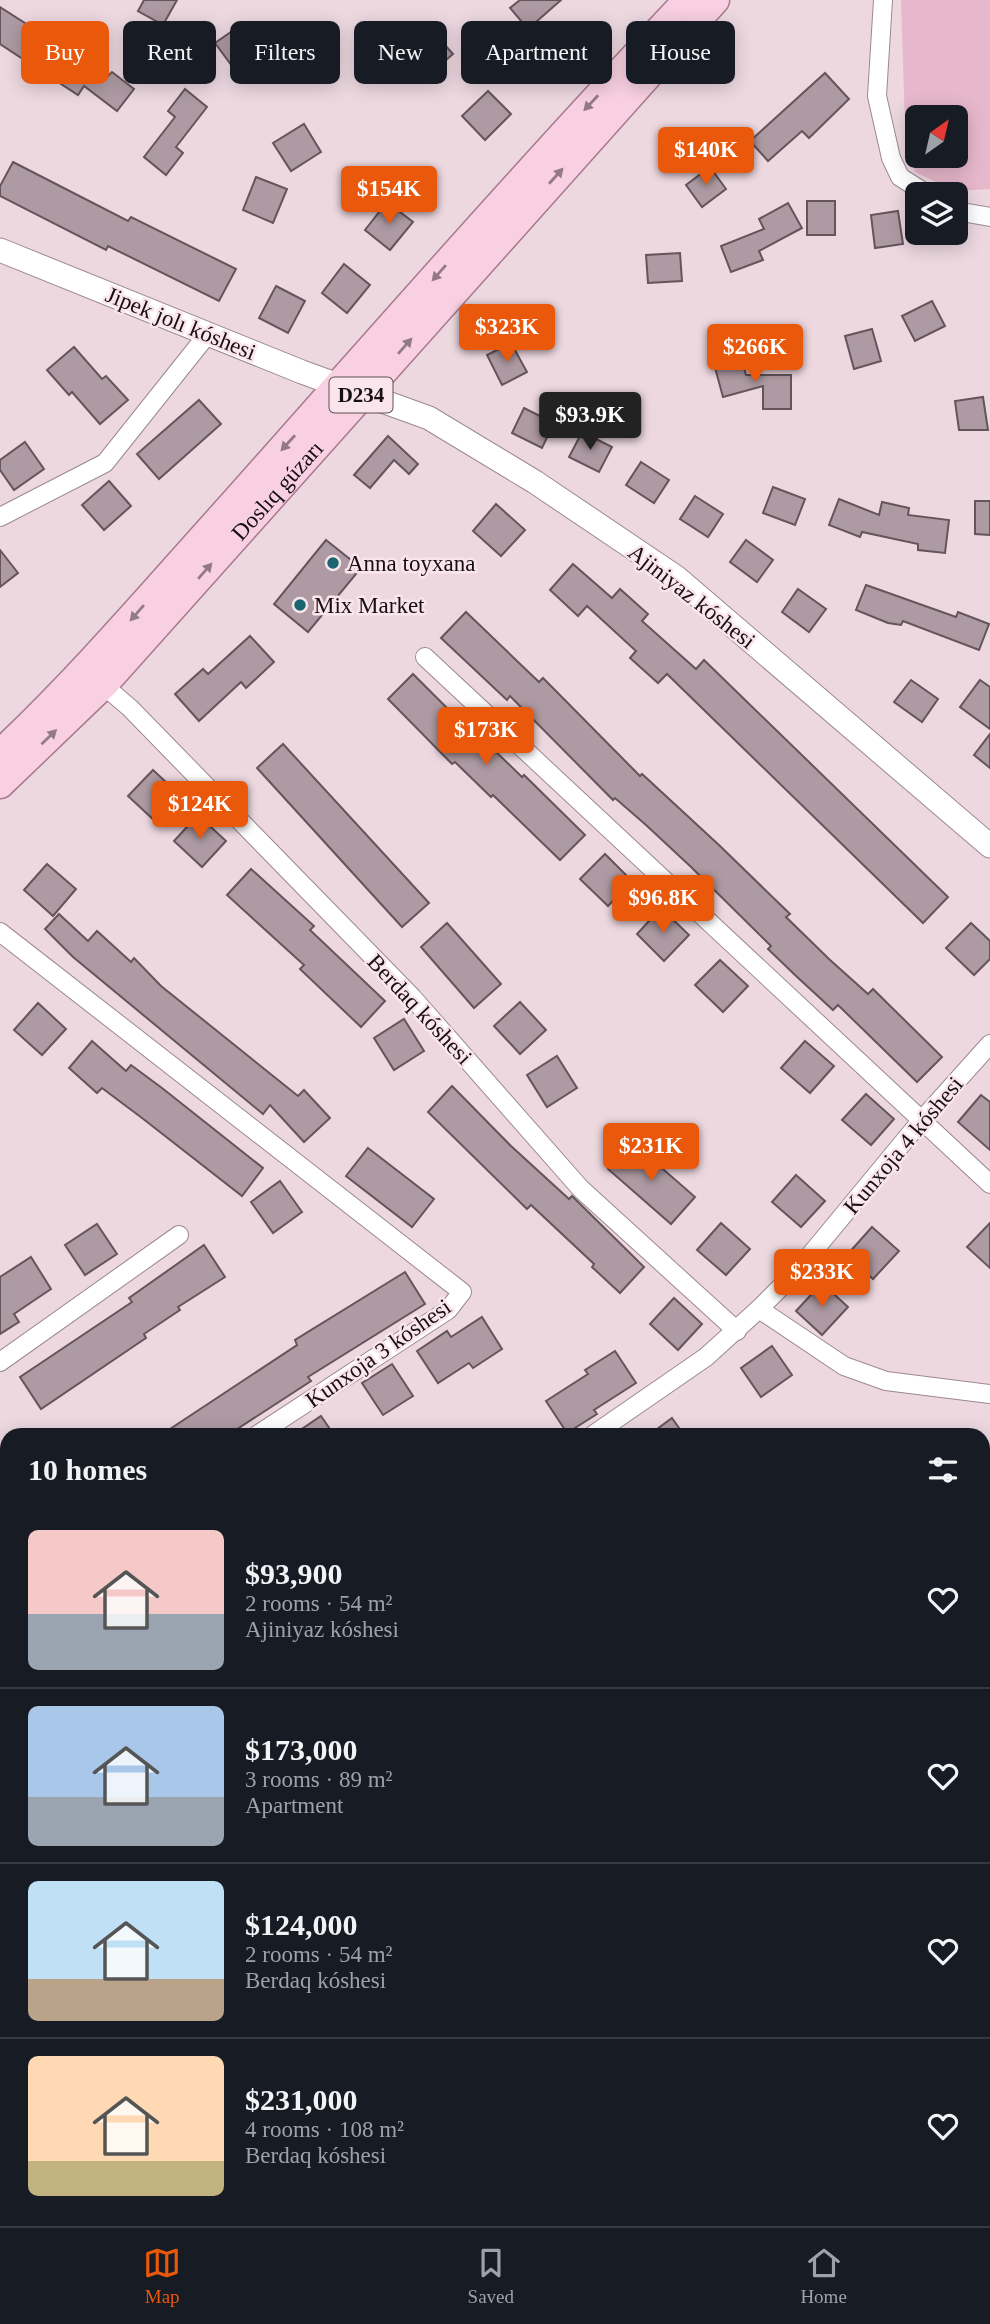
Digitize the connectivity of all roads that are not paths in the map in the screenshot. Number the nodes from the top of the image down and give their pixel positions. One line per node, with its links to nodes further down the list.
1 (688, 0): 9 (main road, Doslıq gúzarı / D234, one-way to 9)
2 (715, 0): 9 (main road, Doslıq gúzarı / D234, one-way to 2)
3 (883, 0): 4 (street)
4 (908, 182)
5 (968, 213): 6 (street)
6 (990, 217)
7 (0, 250): 8 (street, Jipek jolı kóshesi)
8 (207, 335): 9 (street, Jipek jolı kóshesi); 10 (street)
9 (351, 389): 12 (main road, Doslıq gúzarı / D234, one-way to 9); 13 (main road, Doslıq gúzarı / D234, one-way to 13); 15 (street, Ajiniyaz kóshesi)
10 (0, 517)
11 (425, 657): 18 (street)
12 (103, 685): 14 (main road, Doslıq gúzarı / D234, one-way to 12); 22 (street, Berdaq kóshesi)
13 (0, 754)
14 (0, 784)
15 (990, 846)
16 (0, 932): 25 (street, Kunxoja 3 kóshesi)
17 (990, 1044): 18 (street, Kunxoja 4 kóshesi)
18 (920, 1122): 19 (street); 21 (street, Kunxoja 4 kóshesi)
19 (990, 1184)
20 (179, 1235): 23 (street)
21 (759, 1310): 22 (street, Kunxoja 4 kóshesi); 24 (street)
22 (737, 1331): 26 (street, Kunxoja 4 kóshesi)
23 (0, 1362)
24 (990, 1394)
25 (268, 1428)
26 (603, 1428)

